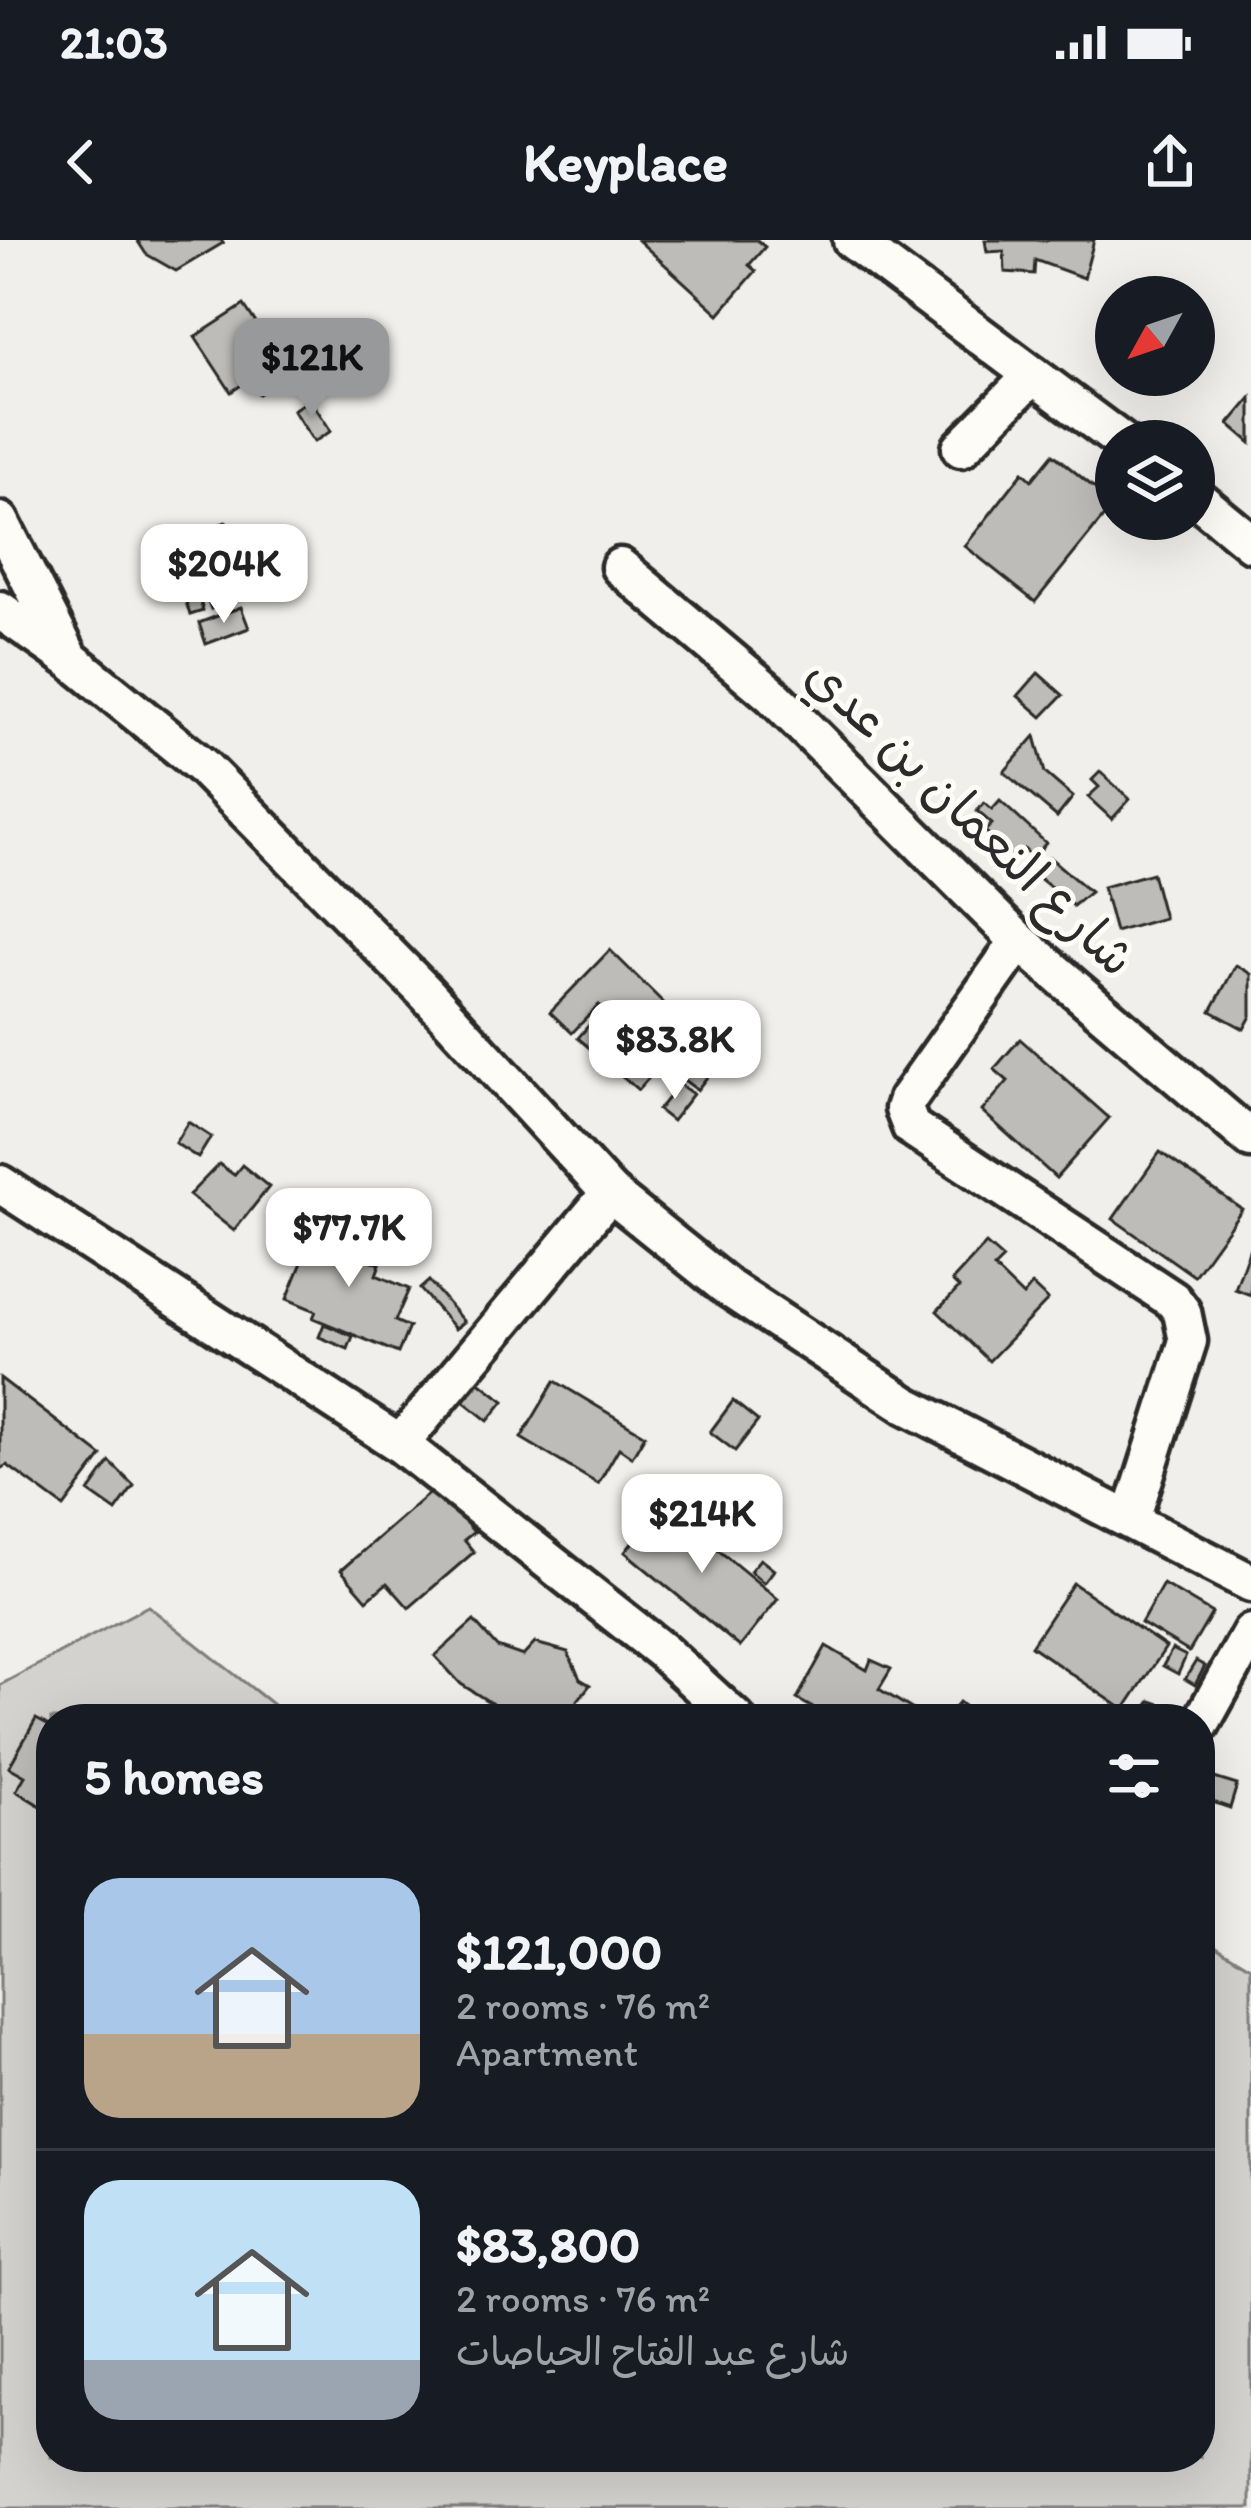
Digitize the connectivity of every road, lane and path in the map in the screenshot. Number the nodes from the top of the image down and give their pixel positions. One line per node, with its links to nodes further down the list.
1 (852, 240): 2 (street)
2 (1033, 375): 3 (street); 4 (street)
3 (1095, 422)
4 (961, 448)
5 (1215, 513): 7 (street)
6 (0, 521): 10 (street)
7 (1251, 543)
8 (620, 567): 11 (street, شارع النعمان بن عدي)
9 (0, 610): 10 (street)
10 (70, 659): 13 (street)
11 (1019, 940): 12 (street, شارع النعمان بن عدي); 16 (street)
12 (1251, 1139)
13 (610, 1192): 15 (street); 16 (street)
14 (7, 1202): 15 (street)
15 (400, 1444): 19 (street)
16 (1131, 1520): 17 (street)
17 (1251, 1583)
18 (1251, 1633): 20 (street)
19 (720, 1704)
20 (1212, 1704)

